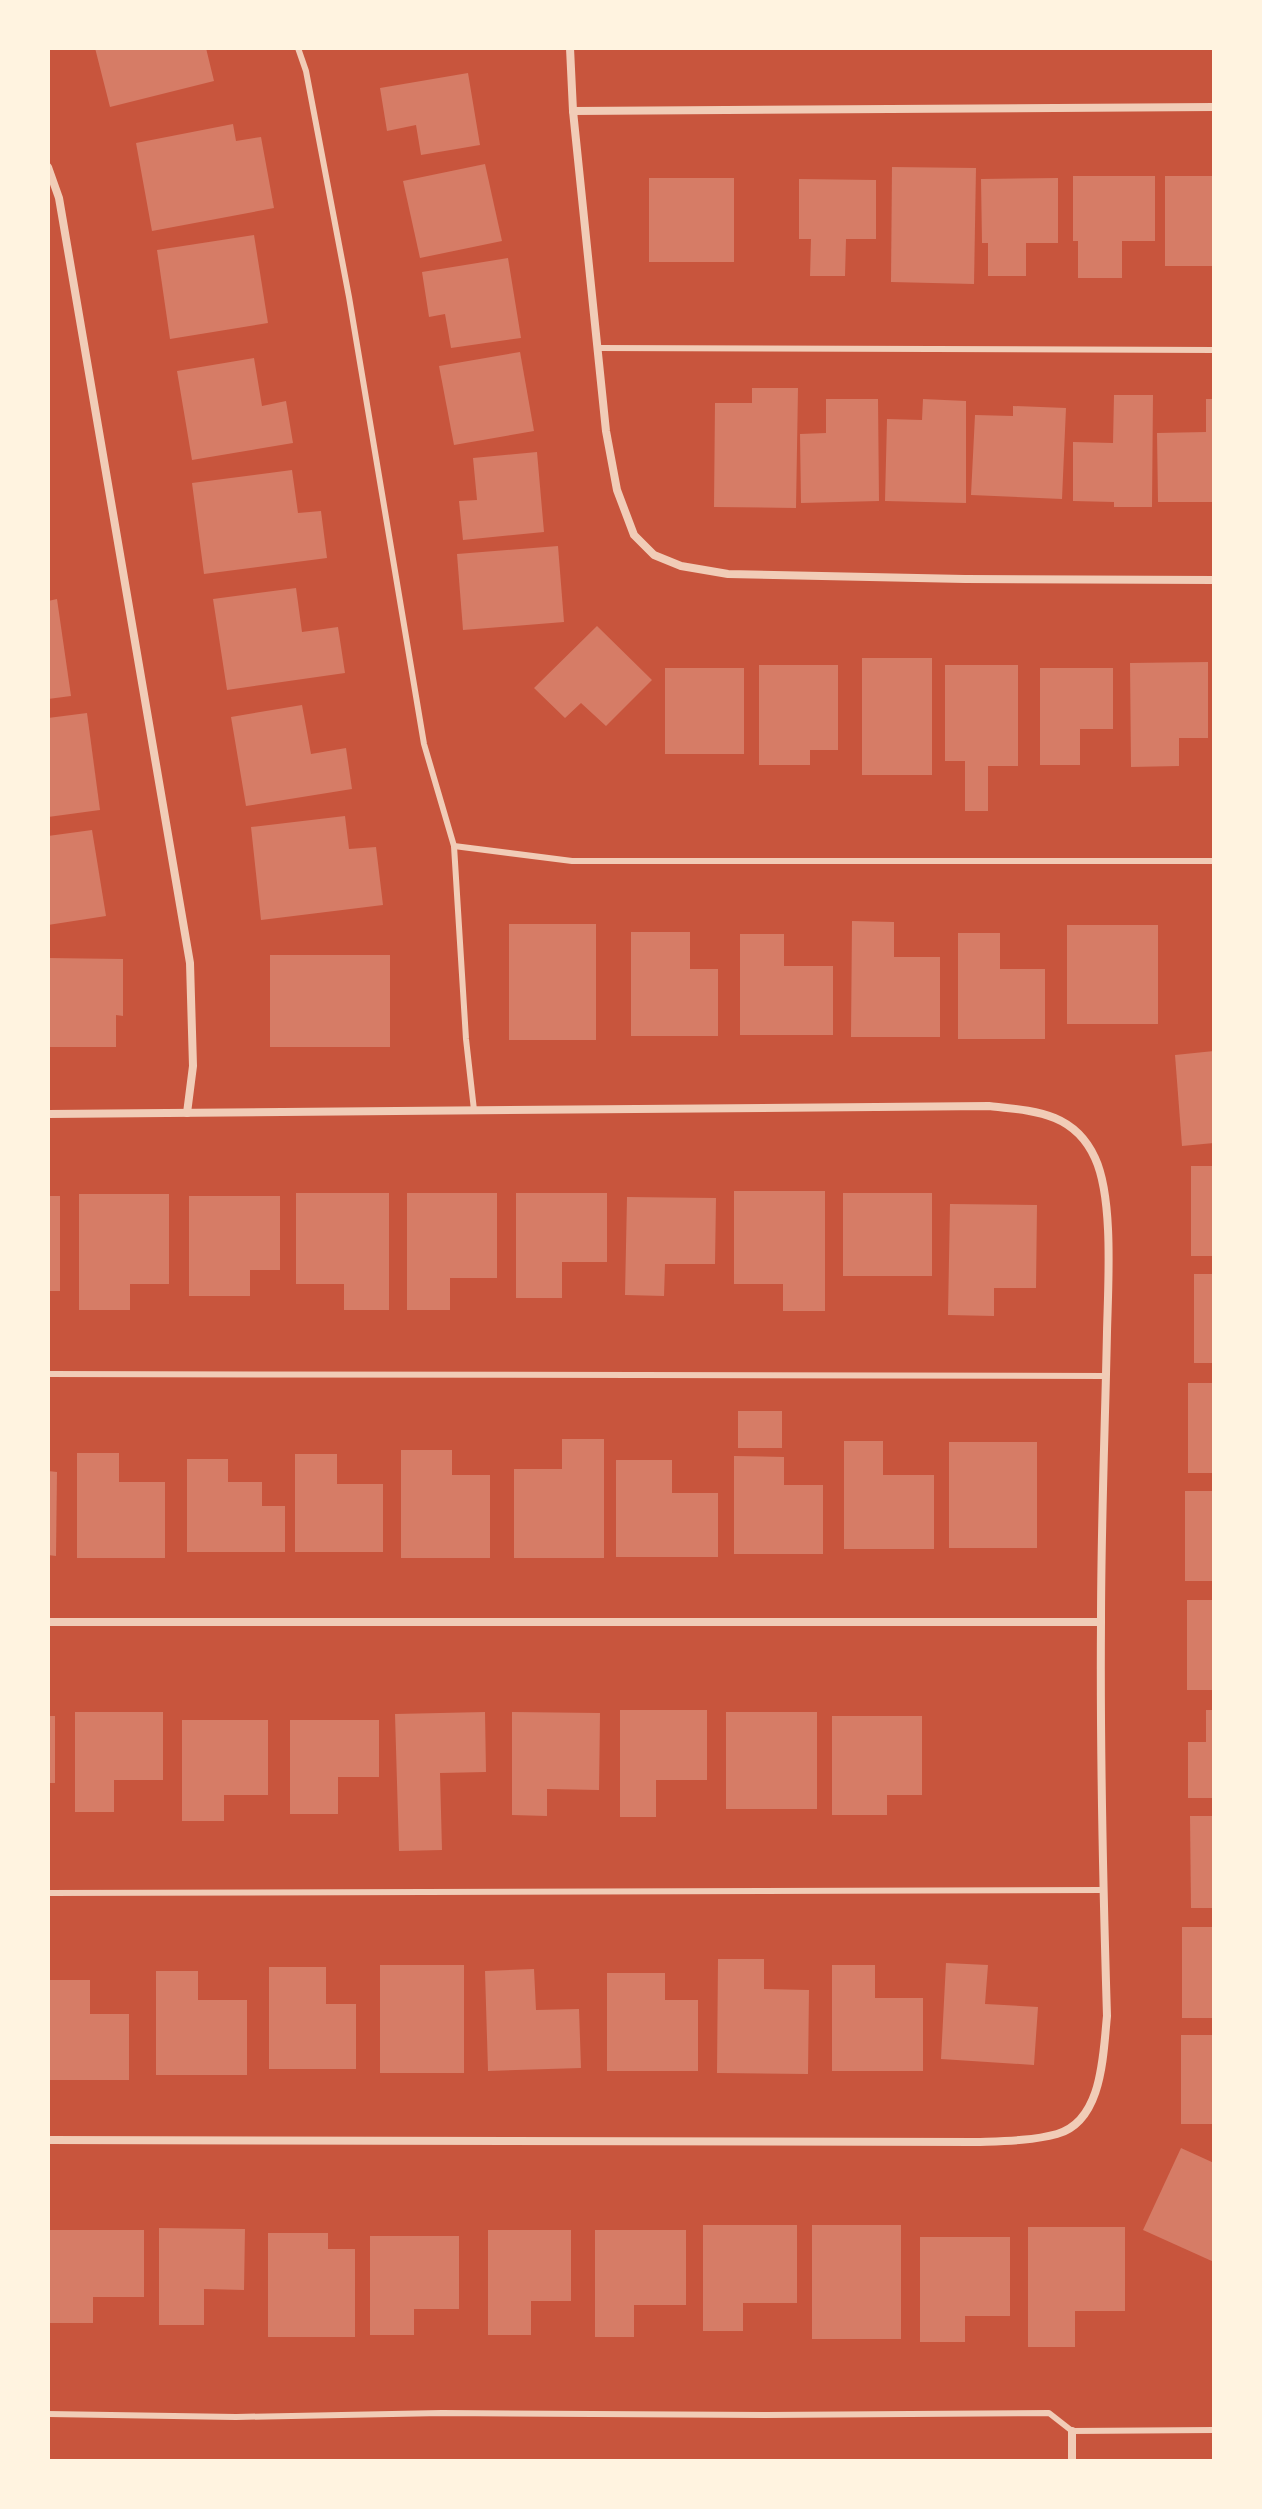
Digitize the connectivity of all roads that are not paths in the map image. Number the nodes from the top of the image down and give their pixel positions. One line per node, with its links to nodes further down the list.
1 (298, 48): 9 (lane)
2 (570, 48): 4 (street)
3 (1214, 107): 4 (street)
4 (573, 111): 6 (street)
5 (48, 167): 12 (street)
6 (598, 348): 7 (lane); 8 (street)
7 (1214, 350)
8 (1214, 580)
9 (454, 846): 10 (lane); 11 (lane)
10 (1214, 861)
11 (474, 1110): 12 (street); 15 (street)
12 (187, 1113): 13 (street)
13 (48, 1114)
14 (48, 1374): 15 (lane)
15 (1106, 1376): 17 (street)
16 (48, 1622): 17 (street)
17 (1101, 1622): 18 (street)
18 (1103, 1890): 19 (lane); 20 (street)
19 (48, 1893)
20 (48, 2140)
21 (48, 2414): 23 (lane)
22 (1214, 2430): 23 (lane)
23 (1072, 2431): 24 (street)
24 (1072, 2461)

